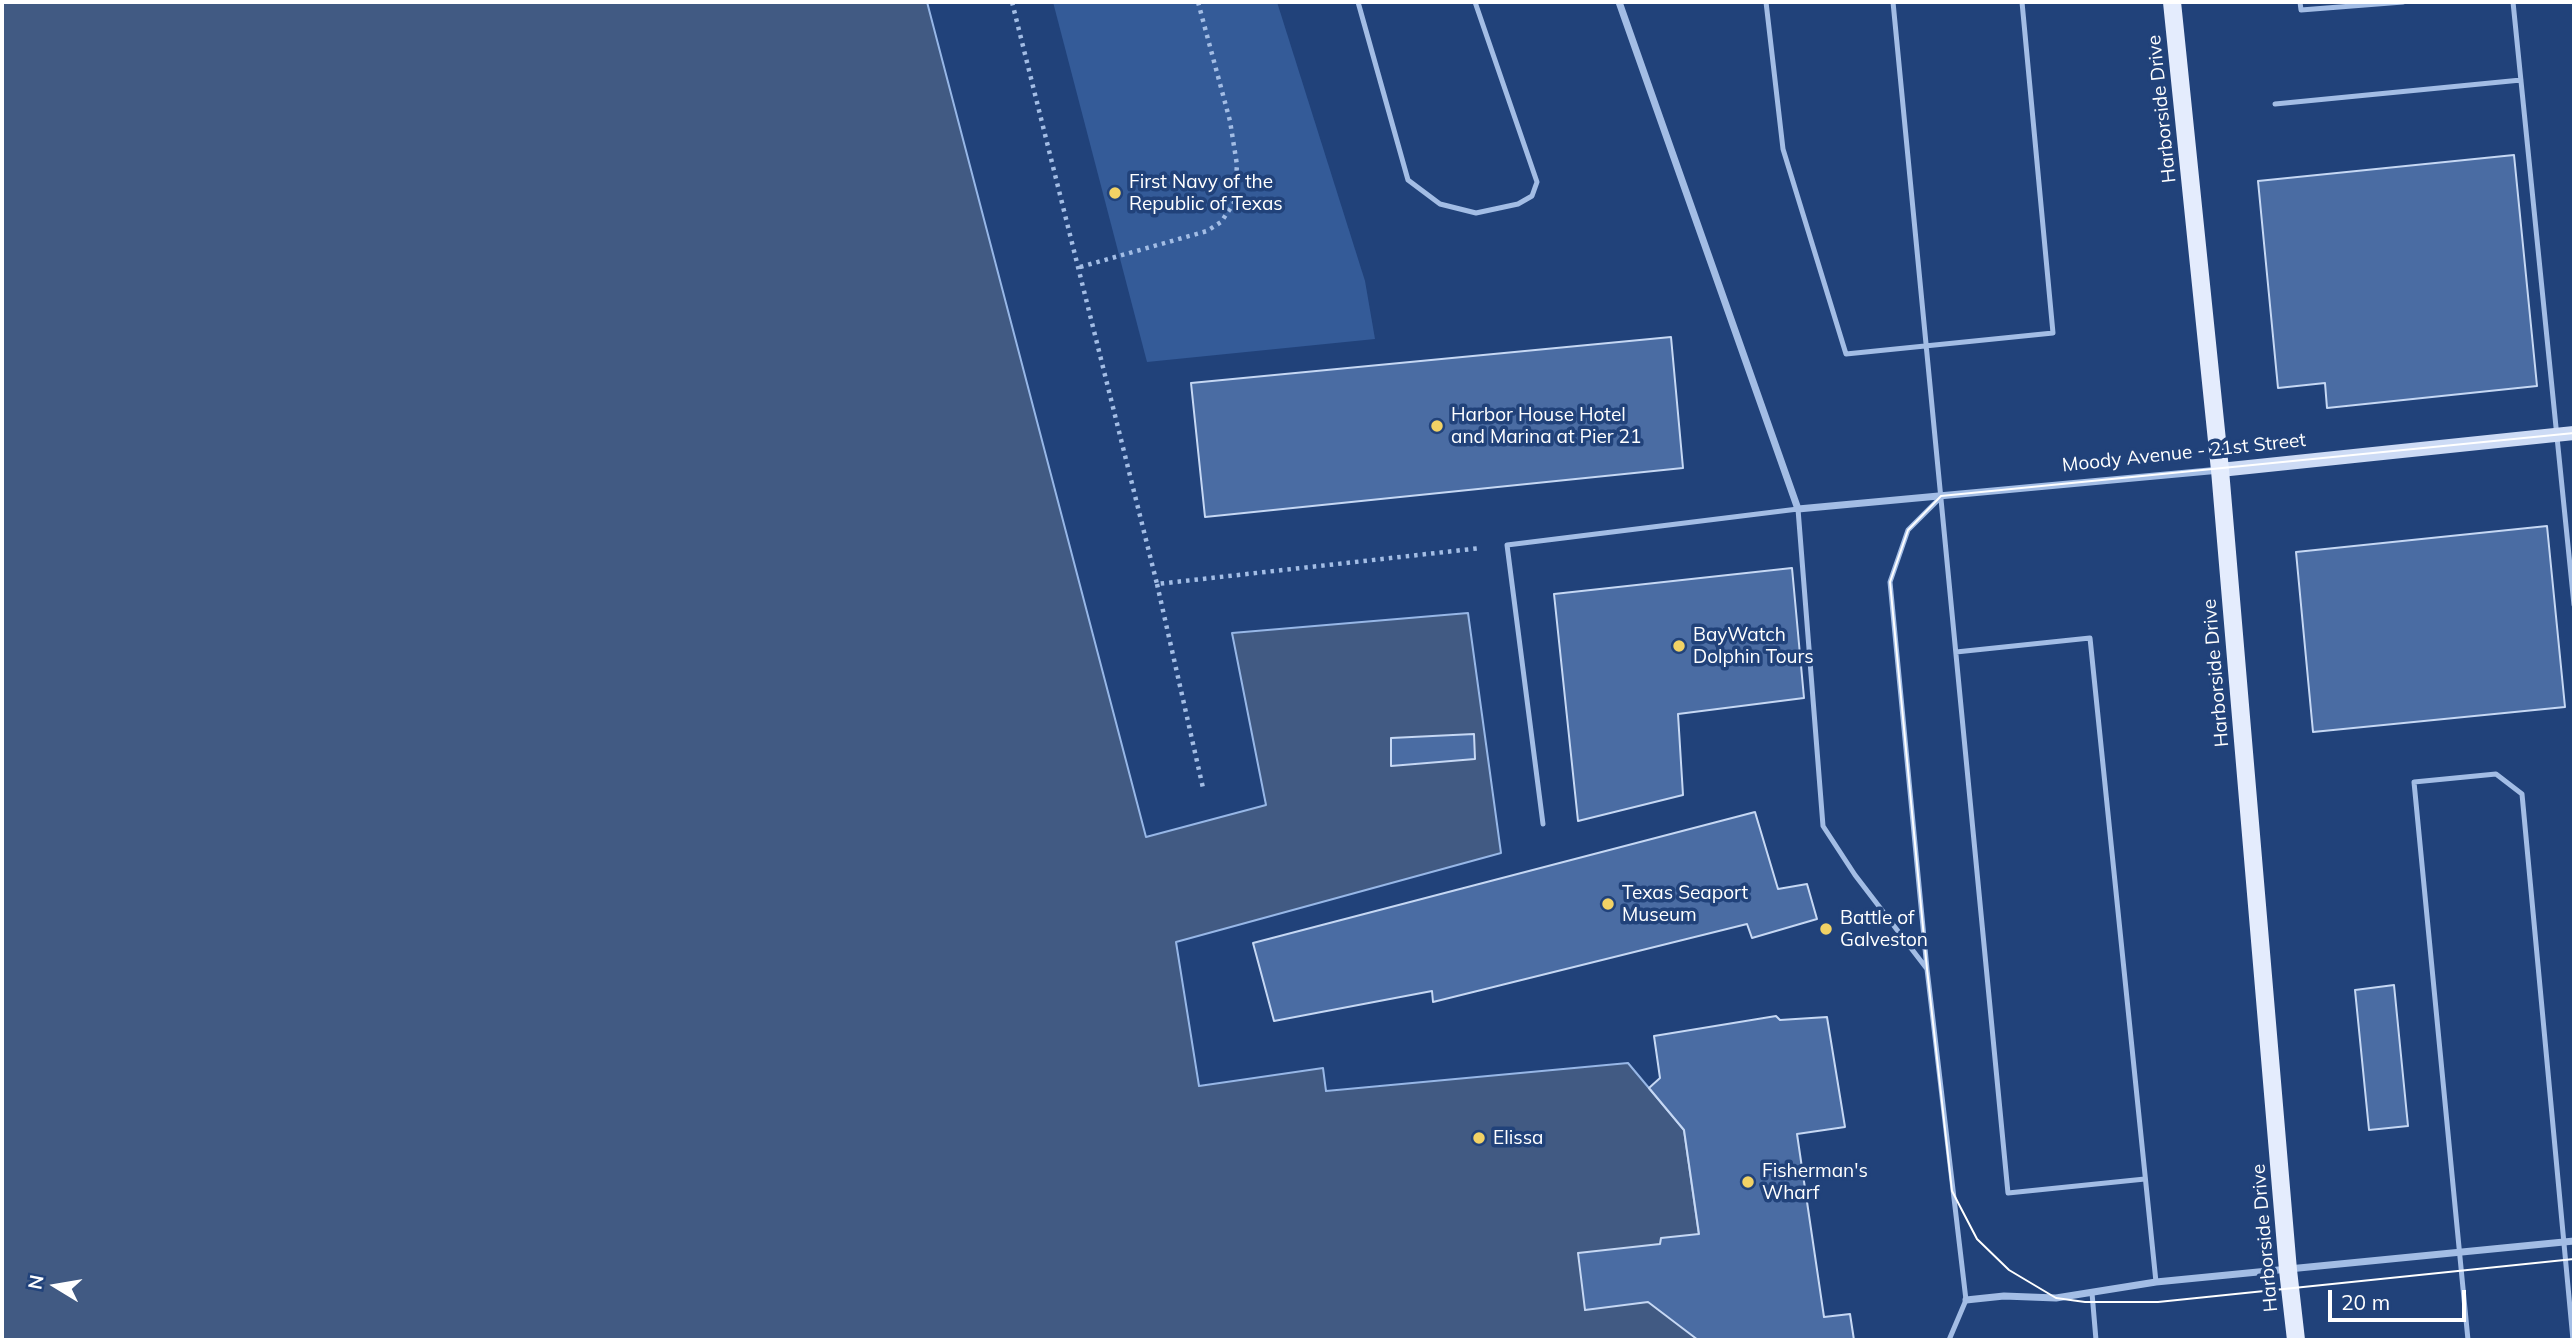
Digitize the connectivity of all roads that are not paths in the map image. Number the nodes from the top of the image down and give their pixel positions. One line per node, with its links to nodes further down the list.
1 (1358, 2): 2 (lane)
2 (1475, 2)
3 (1619, 2): 18 (street)
4 (1766, 2): 13 (lane)
5 (1893, 2): 13 (lane)
6 (2022, 2): 13 (lane)
7 (2172, 2): 16 (main road, Harborside Drive)
8 (2300, 2): 9 (lane)
9 (2403, 2)
10 (2513, 2): 11 (lane)
11 (2521, 80): 12 (lane); 15 (lane)
12 (2275, 104)
13 (1927, 345): 17 (lane)
14 (2574, 433): 15 (main road, Moody Avenue - 21st Street)
15 (2557, 435): 16 (main road, Moody Avenue - 21st Street); 19 (lane)
16 (2220, 470): 17 (street, Moody Avenue - 21st Street); 27 (main road, Harborside Drive)
17 (1941, 496): 18 (street, Moody Avenue - 21st Street); 20 (lane); 22 (lane)
18 (1798, 509): 21 (lane); 22 (lane)
19 (2574, 605)
20 (1956, 652): 23 (lane); 23 (lane)
21 (1544, 824)
22 (1927, 969): 30 (lane)
23 (2145, 1179): 28 (lane)
24 (2574, 1241): 25 (street)
25 (2564, 1242): 26 (street); 26 (lane); 35 (lane)
26 (2461, 1253): 27 (street); 34 (lane)
27 (2288, 1270): 28 (street); 33 (main road, Harborside Drive)
28 (2156, 1282): 29 (street)
29 (2092, 1293): 30 (street); 32 (lane)
30 (1966, 1300): 31 (lane)
31 (1950, 1340)
32 (2096, 1340)
33 (2296, 1340)
34 (2468, 1340)
35 (2573, 1340)

